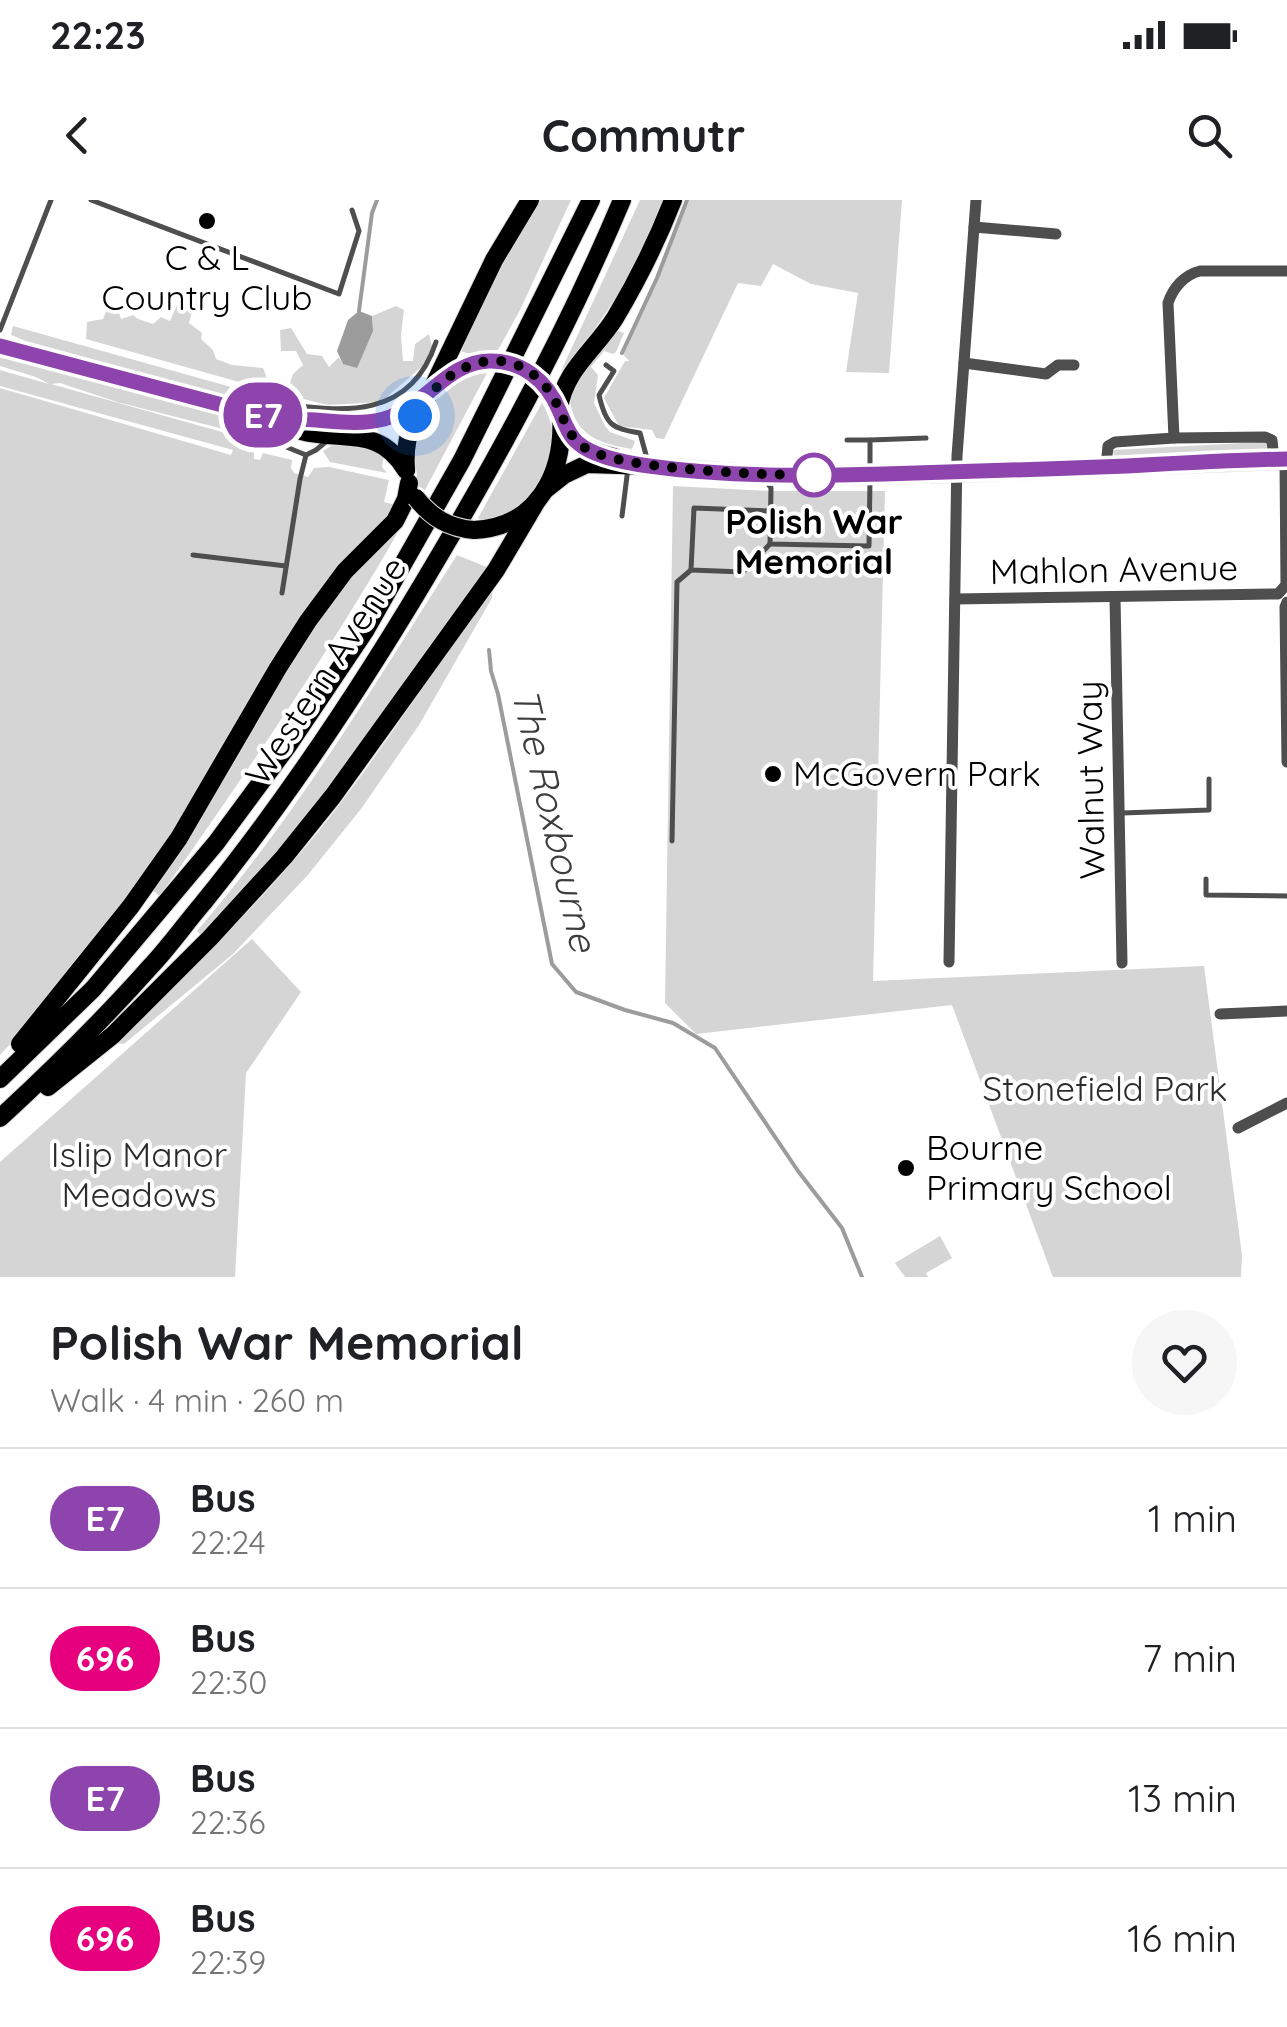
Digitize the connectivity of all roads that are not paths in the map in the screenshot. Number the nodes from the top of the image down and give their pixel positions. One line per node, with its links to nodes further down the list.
1 (51, 200): 12 (lane)
2 (91, 200): 8 (lane)
3 (530, 200): 18 (main road)
4 (591, 200): 58 (main road, Western Avenue)
5 (622, 200): 60 (main road, Western Avenue)
6 (673, 200): 19 (main road)
7 (976, 200): 9 (street)
8 (352, 210)
9 (974, 227): 10 (street); 15 (street)
10 (1056, 234)
11 (1287, 271): 23 (street)
12 (0, 330)
13 (436, 342): 20 (lane)
14 (0, 346): 20 (main road)
15 (964, 364): 17 (street); 31 (street)
16 (606, 365): 29 (lane)
17 (1074, 365)
18 (429, 393): 19 (main road, bridge); 20 (main road); 34 (main road)
19 (557, 405): 29 (main road); 35 (main road)
20 (273, 418): 21 (main road); 26 (lane)
21 (334, 435): 26 (lane); 34 (main road)
22 (926, 438): 25 (lane)
23 (1174, 438): 27 (street); 30 (street)
24 (847, 440): 25 (lane)
25 (870, 440): 33 (lane)
26 (306, 455): 40 (lane)
27 (1282, 460): 30 (main road); 45 (street)
28 (628, 465): 29 (main road); 35 (main road); 37 (lane)
29 (649, 466): 32 (main road)
30 (1106, 467): 31 (main road)
31 (957, 474): 33 (main road); 44 (street)
32 (761, 475): 33 (main road); 36 (lane)
33 (870, 475): 38 (lane)
34 (410, 484): 35 (main road, bridge); 57 (main road)
35 (542, 495): 60 (main road)
36 (771, 511): 38 (lane); 41 (lane)
37 (622, 516)
38 (770, 544): 41 (lane)
39 (192, 555): 40 (lane)
40 (286, 566): 42 (lane)
41 (691, 570): 50 (lane)
42 (282, 593)
43 (1115, 597): 44 (street, Mahlon Avenue); 45 (street, Mahlon Avenue); 49 (street, Walnut Way)
44 (955, 599): 53 (street)
45 (1283, 599): 46 (street)
46 (1287, 730): 47 (street)
47 (1287, 762)
48 (1209, 779): 49 (lane)
49 (1119, 813): 54 (street, Walnut Way)
50 (672, 841)
51 (1206, 880): 52 (lane)
52 (1287, 896)
53 (949, 962)
54 (1122, 963)
55 (1287, 1011): 56 (street)
56 (1220, 1014)
57 (0, 1067)
58 (0, 1078)
59 (1287, 1104): 61 (street)
60 (0, 1122)
61 (1238, 1128)

